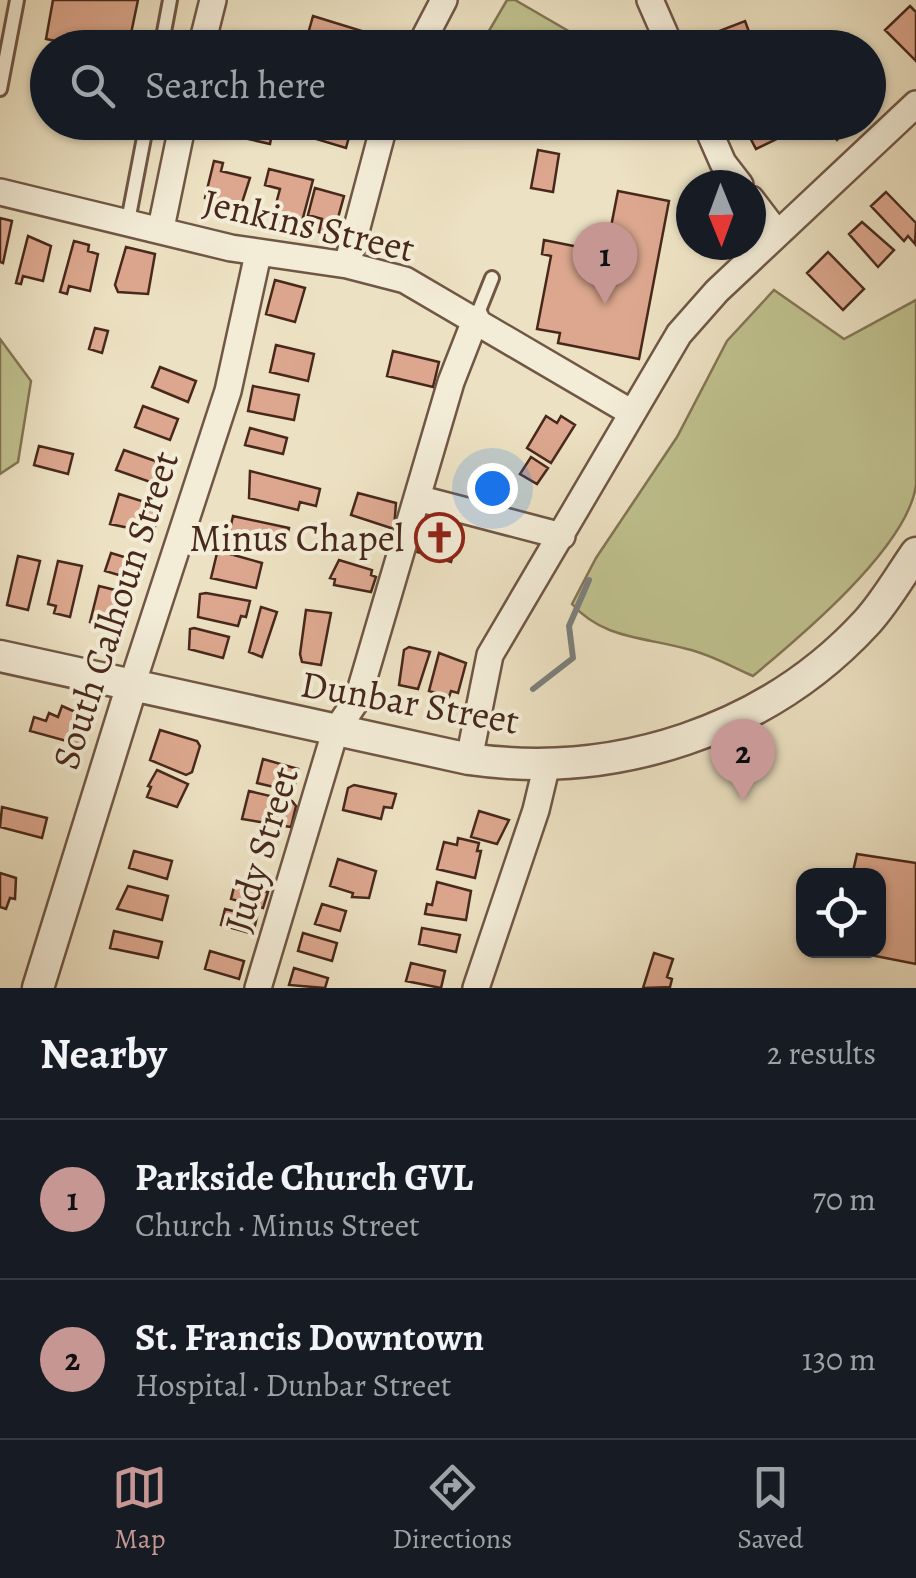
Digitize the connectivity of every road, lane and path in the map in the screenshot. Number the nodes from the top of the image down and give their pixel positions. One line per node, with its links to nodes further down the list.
1 (16, 0): 10 (lane)
2 (170, 0): 6 (lane)
3 (213, 0): 7 (street)
4 (444, 0): 8 (street)
5 (650, 0): 9 (street)
6 (164, 30)
7 (206, 30)
8 (428, 30)
9 (663, 30)
10 (0, 89)
11 (916, 104): 12 (street)
12 (886, 132)
13 (144, 140): 21 (lane)
14 (179, 140): 22 (street)
15 (380, 140): 25 (street)
16 (713, 140): 18 (street)
17 (877, 140): 23 (street)
18 (729, 170)
19 (0, 192): 21 (street, Jenkins Street)
20 (766, 219): 23 (street)
21 (128, 221): 22 (street, Jenkins Street)
22 (160, 228): 24 (street, Jenkins Street)
23 (777, 233): 28 (street)
24 (258, 254): 25 (street, Jenkins Street); 33 (street, South Calhoun Street)
25 (347, 265): 27 (street, Jenkins Street)
26 (492, 278): 27 (lane)
27 (476, 318): 28 (street, Jenkins Street); 29 (street, Judy Street)
28 (632, 413): 30 (street)
29 (417, 498): 30 (street); 34 (street, Judy Street)
30 (562, 536): 35 (street)
31 (912, 568): 36 (street, Dunbar Street)
32 (0, 656): 33 (street, Dunbar Street)
33 (132, 685): 34 (street, Dunbar Street); 37 (street, South Calhoun Street)
34 (335, 732): 35 (street, Dunbar Street); 38 (street, Judy Street)
35 (469, 759): 36 (street, Dunbar Street)
36 (546, 764): 39 (street)
37 (38, 988)
38 (258, 988)
39 (476, 988)

